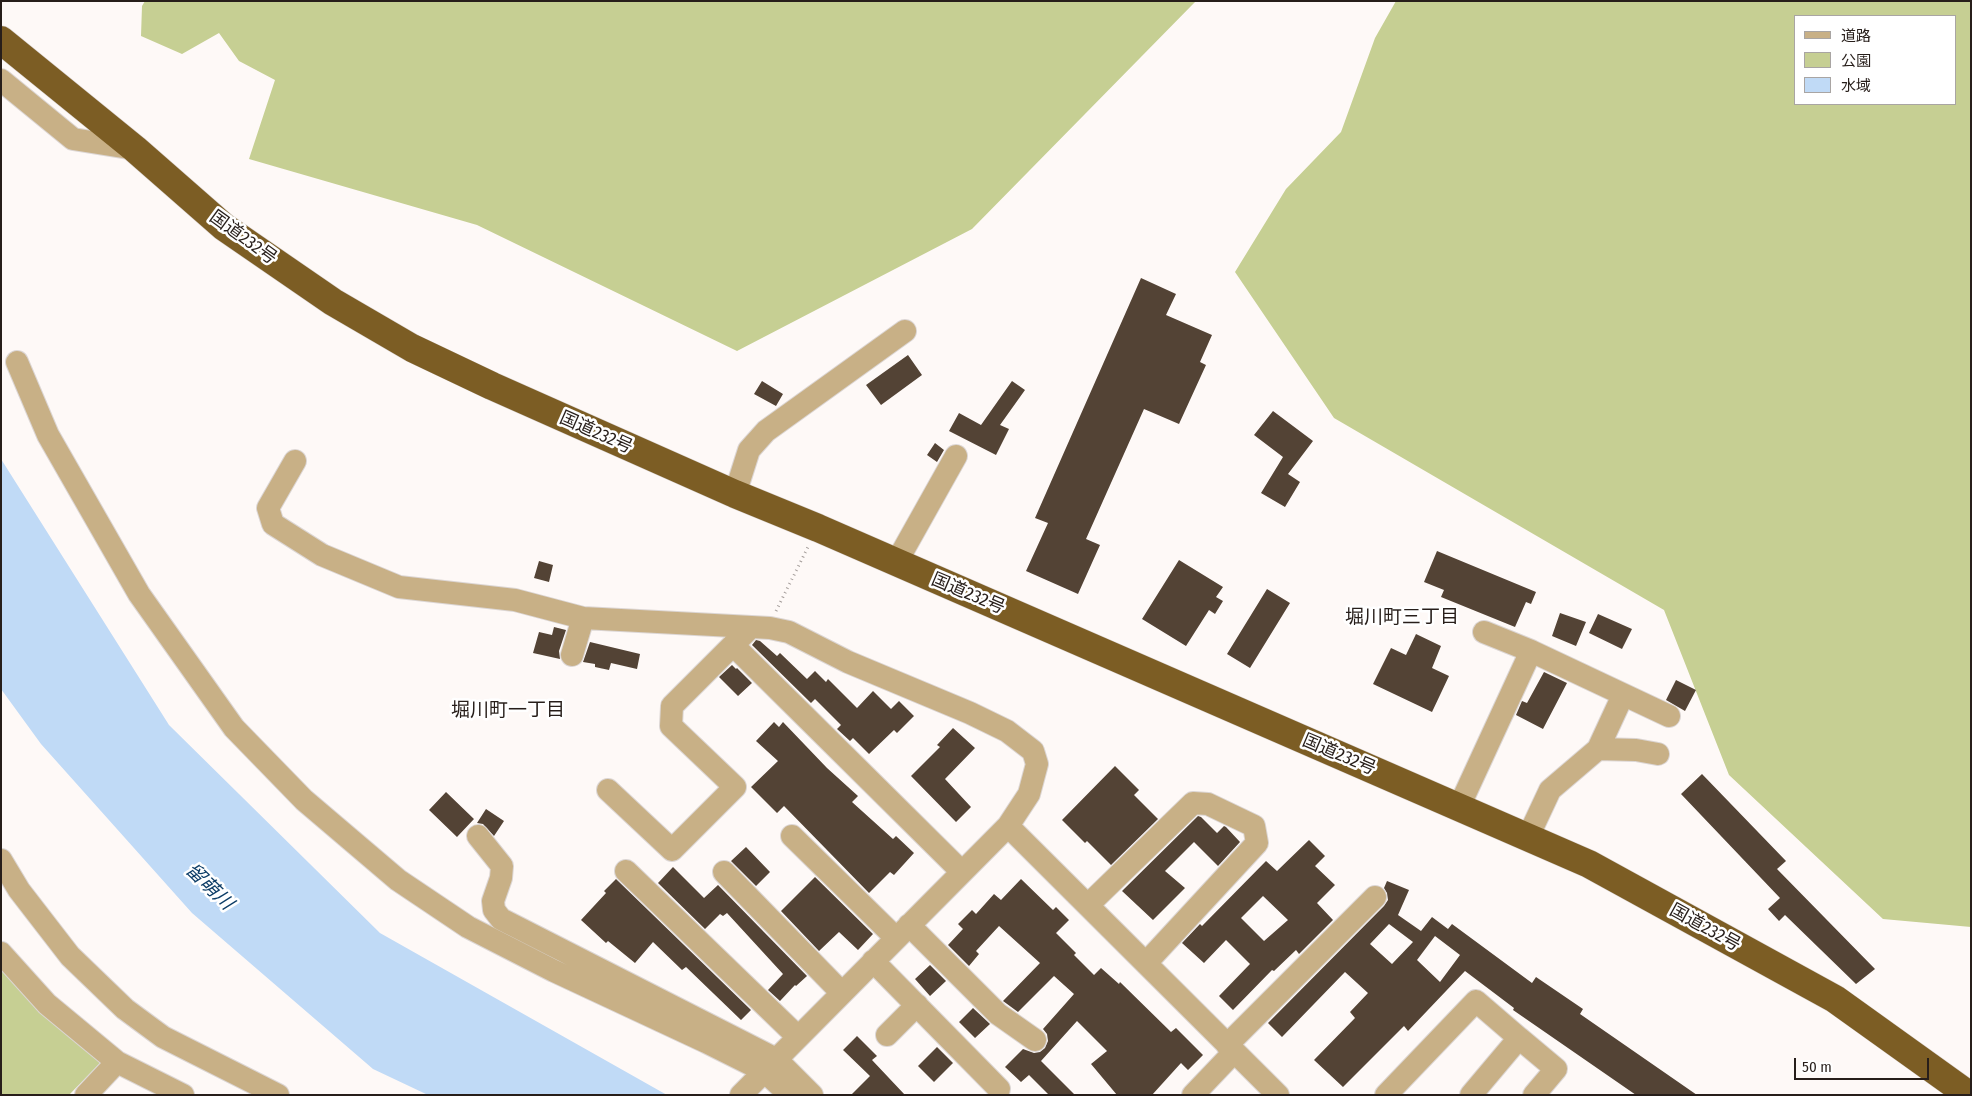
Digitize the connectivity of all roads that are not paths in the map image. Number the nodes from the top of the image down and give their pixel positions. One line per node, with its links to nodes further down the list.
1 (1, 40): 3 (highway, 国道232号)
2 (1, 80): 3 (street)
3 (135, 149): 8 (highway, 国道232号)
4 (905, 332): 8 (street)
5 (17, 362): 44 (street)
6 (956, 456): 9 (street)
7 (295, 461): 10 (street)
8 (734, 494): 9 (highway, 国道232号)
9 (896, 563): 21 (highway, 国道232号)
10 (583, 618): 11 (street); 15 (street)
11 (760, 628): 13 (street); 22 (street)
12 (1484, 632): 14 (street)
13 (733, 645): 20 (street); 29 (street)
14 (1531, 651): 16 (street); 21 (street)
15 (572, 655)
16 (1623, 695): 17 (street); 18 (street)
17 (1669, 716)
18 (1598, 749): 19 (street); 25 (street)
19 (1658, 754)
20 (608, 790)
21 (1459, 807): 25 (highway, 国道232号)
22 (1008, 826): 29 (street); 31 (street)
23 (478, 836): 44 (street)
24 (792, 836): 32 (street)
25 (1528, 837): 57 (highway, 国道232号)
26 (1, 860): 48 (street)
27 (626, 871): 39 (street)
28 (724, 872): 36 (street)
29 (962, 872): 32 (street)
30 (1375, 897): 42 (street)
31 (1088, 905): 35 (street); 35 (street)
32 (903, 932): 34 (street); 41 (street)
33 (1, 952): 43 (street)
34 (873, 961): 36 (street); 37 (street)
35 (1147, 962): 42 (street)
36 (842, 993): 39 (street)
37 (917, 1005): 38 (street); 45 (street)
38 (888, 1035)
39 (798, 1038): 44 (street)
40 (1519, 1038): 54 (street); 55 (street); 56 (street)
41 (1035, 1040)
42 (1231, 1049): 52 (street); 53 (street)
43 (117, 1062): 46 (street); 47 (street)
44 (767, 1069): 49 (street); 50 (street); 51 (street)
45 (999, 1089)
46 (86, 1095)
47 (183, 1095)
48 (278, 1095)
49 (741, 1095)
50 (790, 1095)
51 (812, 1095)
52 (1193, 1095)
53 (1278, 1095)
54 (1386, 1095)
55 (1471, 1095)
56 (1534, 1095)
57 (1969, 1095)

